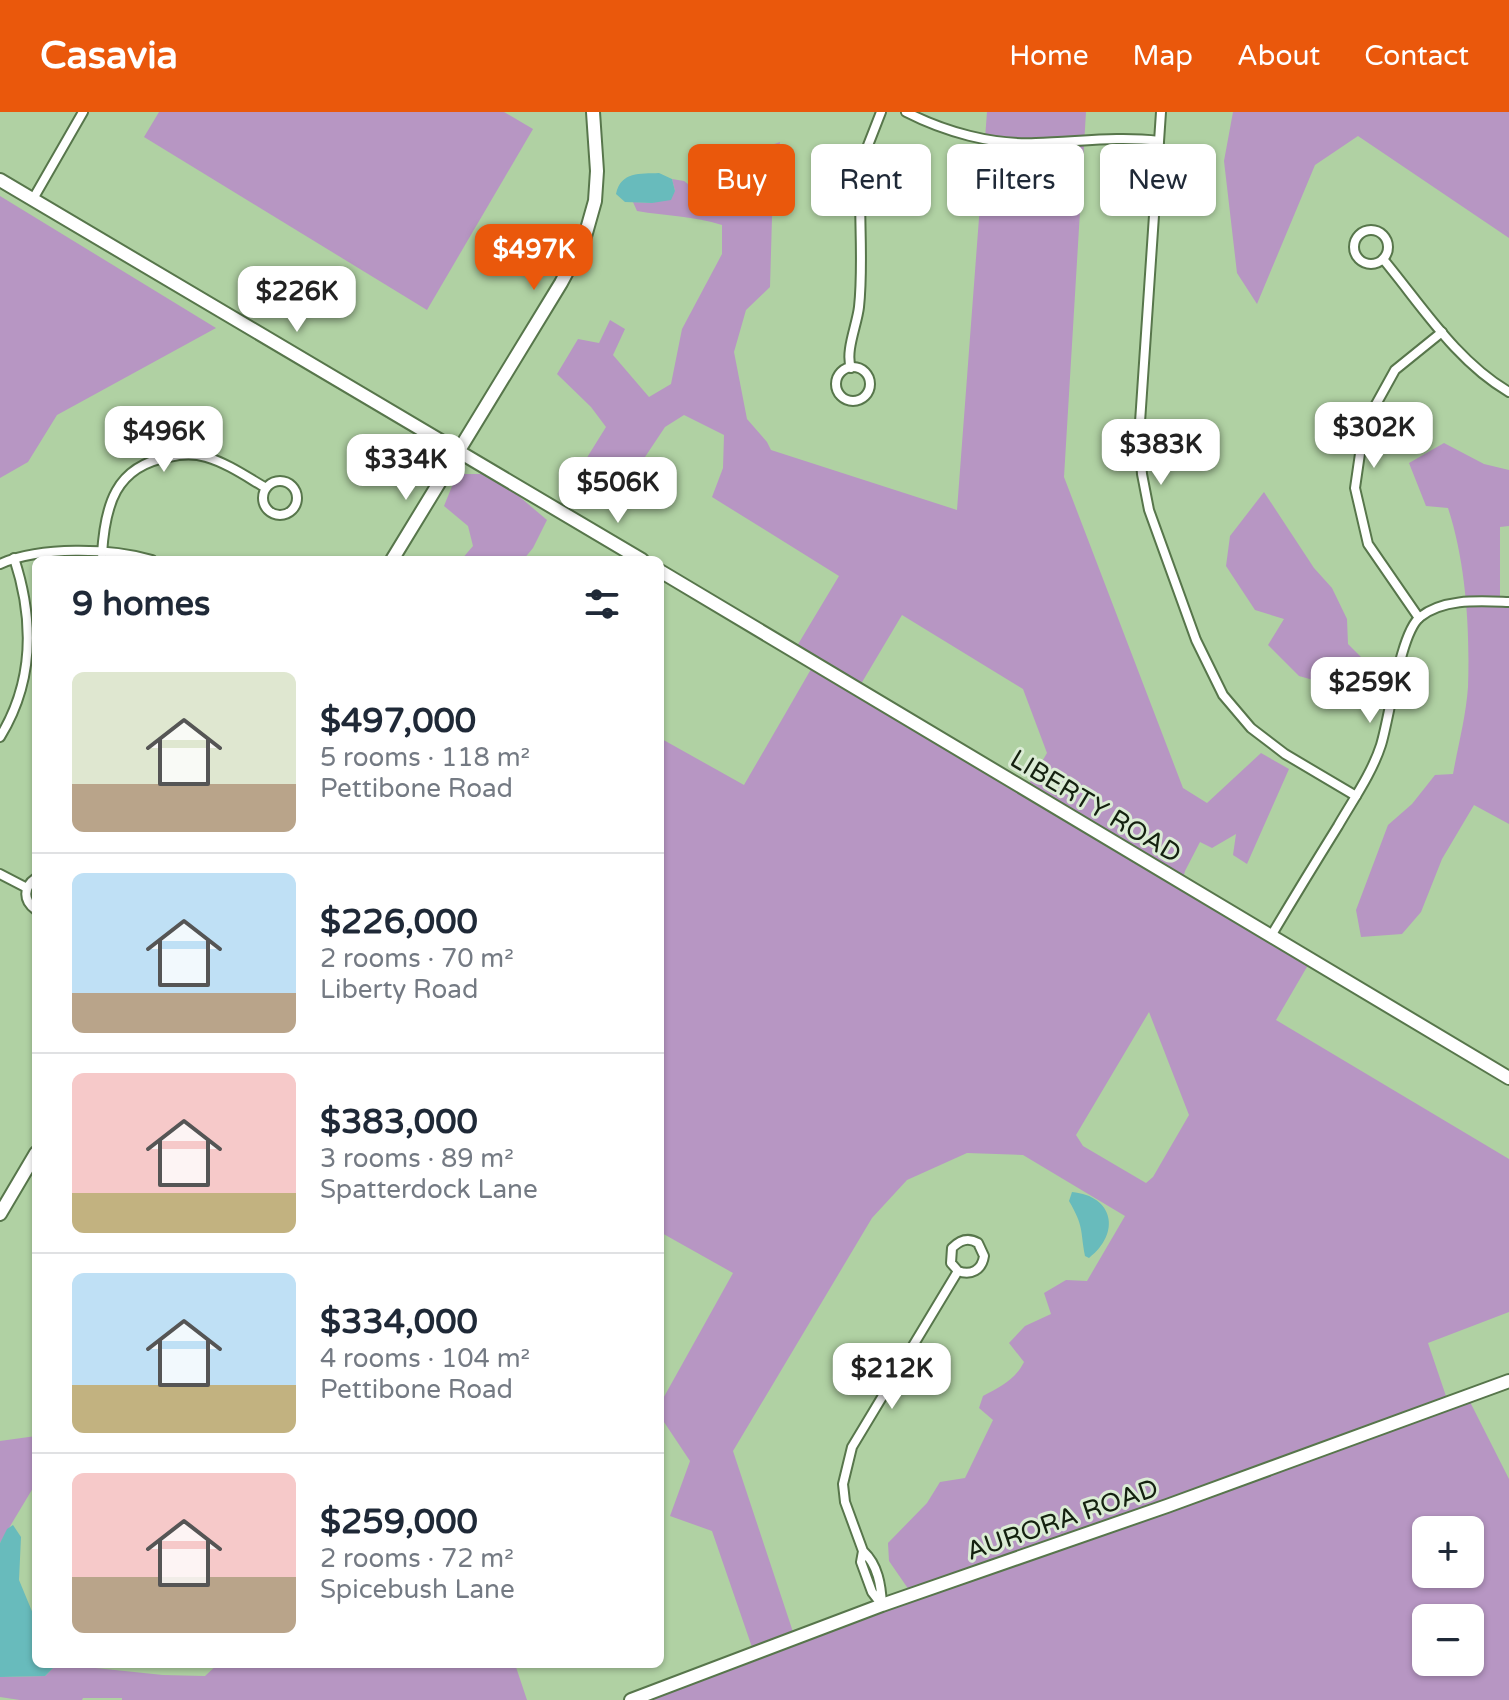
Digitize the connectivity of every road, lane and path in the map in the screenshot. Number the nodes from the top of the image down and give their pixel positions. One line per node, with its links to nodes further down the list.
1 (83, 112): 8 (street)
2 (593, 112): 13 (street)
3 (881, 112): 11 (street)
4 (906, 112): 6 (street)
5 (1161, 112): 6 (street)
6 (1159, 141): 29 (street)
7 (0, 180): 8 (street)
8 (33, 199): 13 (street)
9 (1383, 259): 9 (street); 10 (street)
10 (1442, 332): 12 (street); 25 (street)
11 (851, 368): 11 (street)
12 (1509, 392)
13 (459, 450): 19 (street); 20 (street)
14 (266, 488): 14 (street); 16 (street)
15 (114, 553): 16 (street); 17 (street); 18 (street)
16 (102, 554): 21 (street)
17 (119, 556)
18 (130, 556)
19 (394, 556)
20 (635, 556)
21 (14, 558): 22 (street); 26 (street)
22 (0, 564)
23 (664, 573): 34 (street, LIBERTY ROAD)
24 (1509, 602): 25 (street)
25 (1419, 618): 29 (street)
26 (32, 638)
27 (32, 648): 28 (street)
28 (0, 737)
29 (1356, 796): 34 (street)
30 (0, 874): 32 (street)
31 (32, 882): 32 (street)
32 (27, 888): 33 (street)
33 (32, 906)
34 (1271, 936): 35 (street, LIBERTY ROAD)
35 (1509, 1077)
36 (32, 1160): 37 (street)
37 (0, 1214)
38 (958, 1271): 38 (street); 40 (street)
39 (1509, 1381): 40 (street, AURORA ROAD)
40 (882, 1605): 41 (street, AURORA ROAD)
41 (631, 1700)

